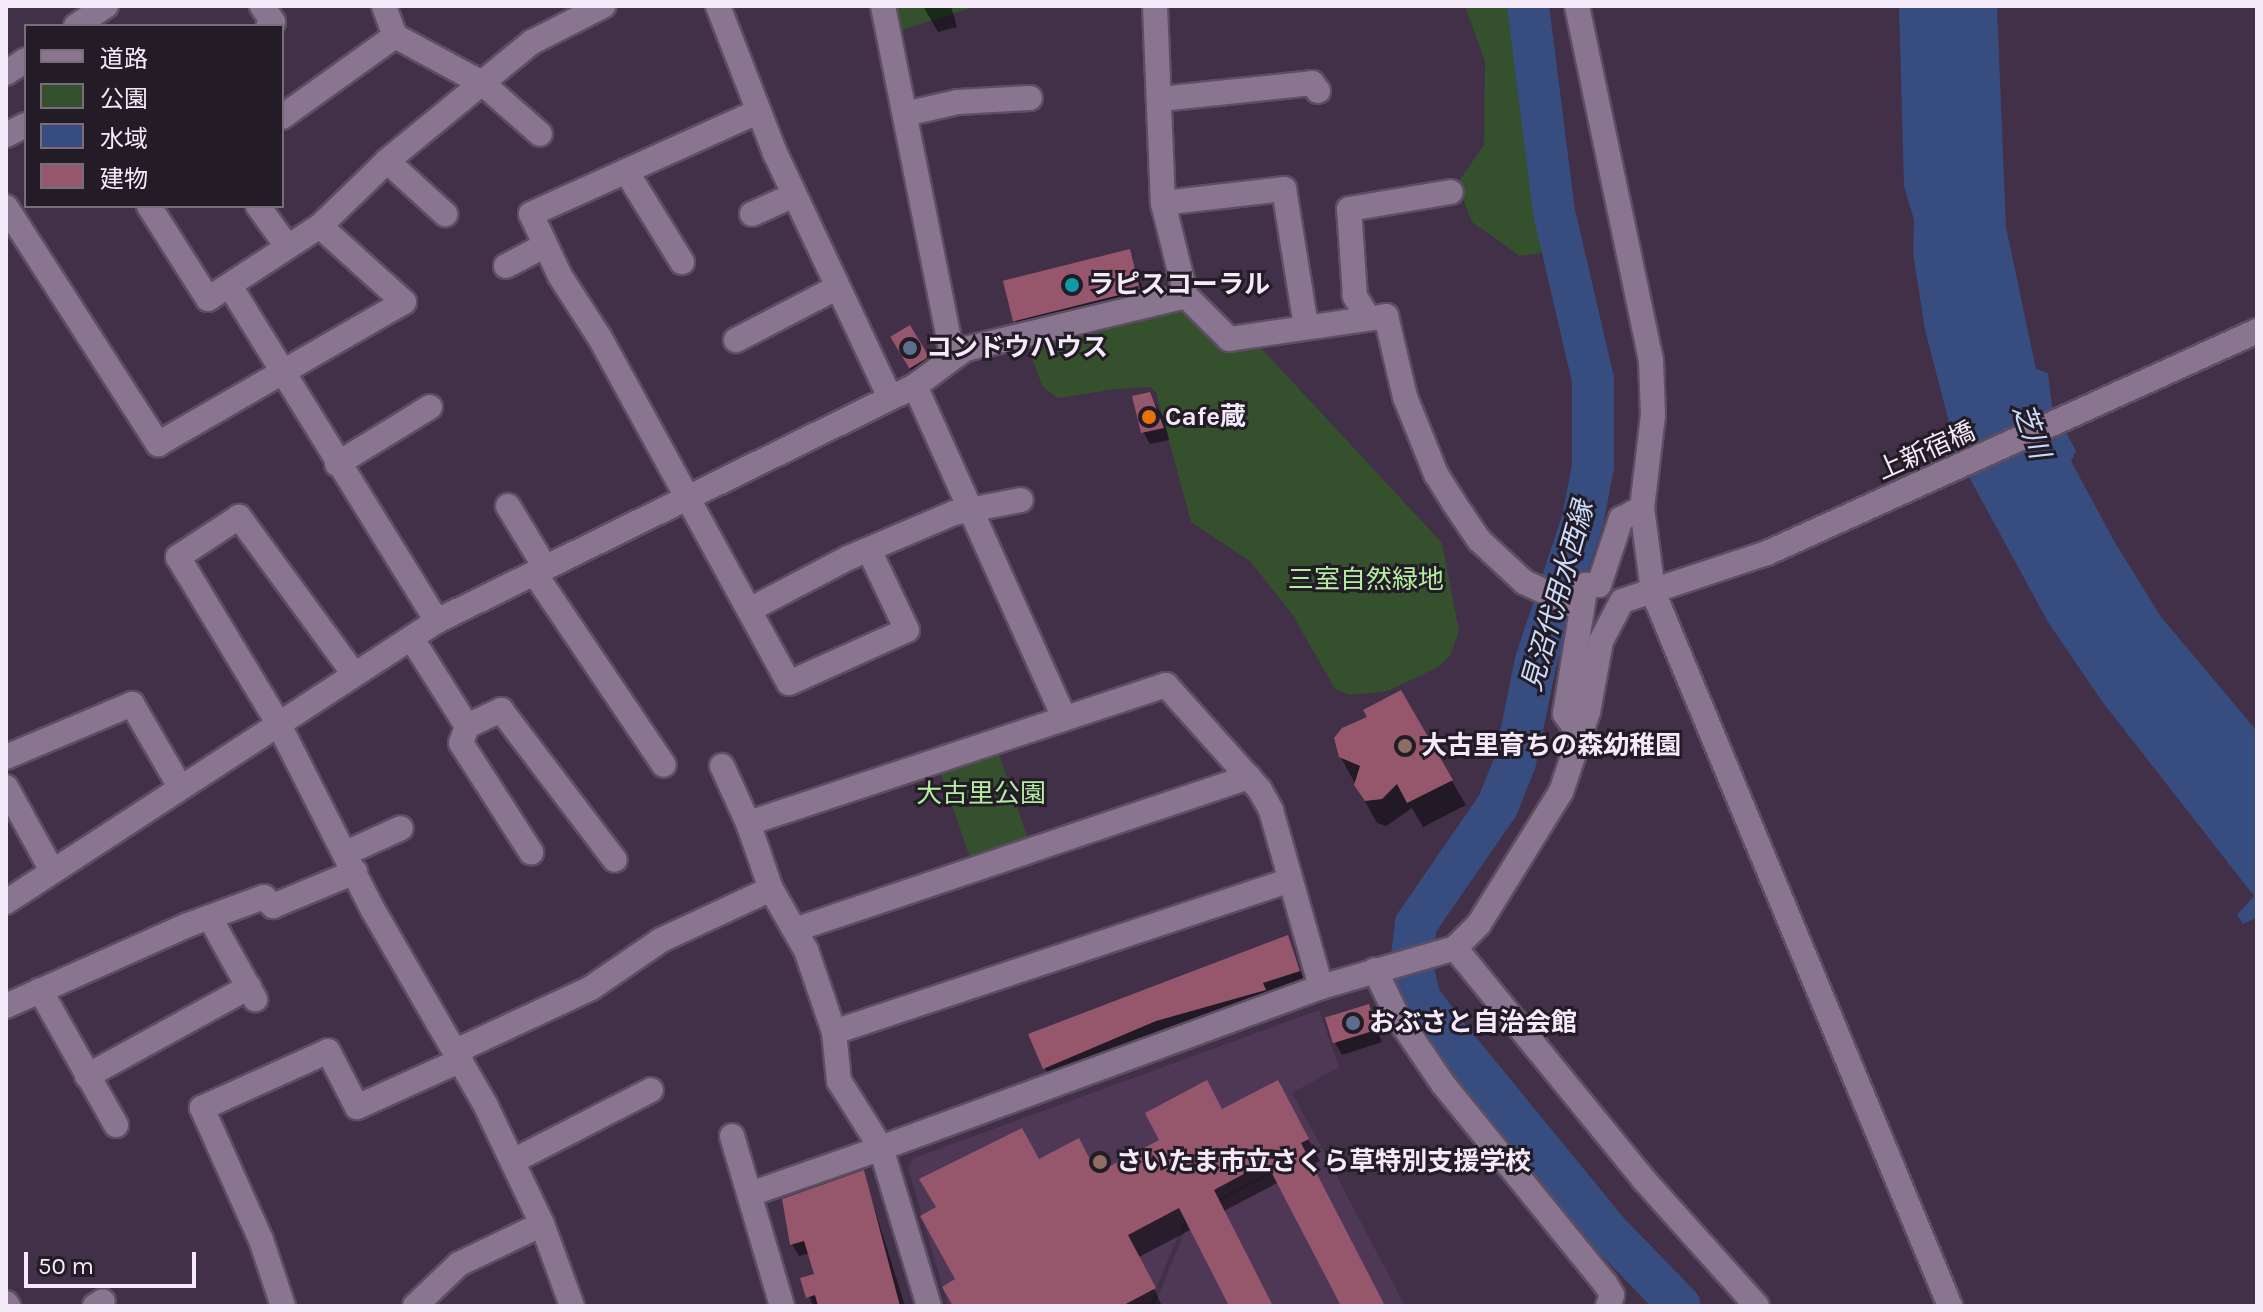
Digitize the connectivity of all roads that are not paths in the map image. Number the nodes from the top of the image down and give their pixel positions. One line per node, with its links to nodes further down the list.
1 (106, 6): 10 (street)
2 (262, 6): 11 (street)
3 (384, 6): 12 (street)
4 (603, 6): 9 (street)
5 (718, 6): 19 (street)
6 (883, 6): 20 (street)
7 (1155, 6): 18 (street)
8 (1577, 6): 57 (street)
9 (565, 13): 15 (street)
10 (79, 24)
11 (270, 24)
12 (395, 36): 15 (street); 21 (street)
13 (24, 61): 14 (street)
14 (6, 73)
15 (482, 83): 23 (street); 25 (street)
16 (1318, 91): 18 (street)
17 (1030, 98): 20 (street)
18 (1161, 99): 29 (street)
19 (757, 112): 26 (street); 28 (street)
20 (905, 114): 47 (street)
21 (284, 116)
22 (24, 126): 24 (street)
23 (540, 134)
24 (6, 135)
25 (387, 161): 32 (street); 35 (street)
26 (626, 171): 37 (street); 38 (street)
27 (1451, 192): 43 (street)
28 (794, 195): 33 (street); 41 (street)
29 (1163, 203): 42 (street); 44 (street)
30 (150, 208): 40 (street)
31 (259, 208): 36 (street)
32 (445, 214)
33 (752, 214)
34 (10, 222): 48 (street)
35 (320, 226): 36 (street); 48 (street)
36 (287, 246): 40 (street)
37 (544, 246): 39 (street); 53 (street)
38 (682, 262)
39 (506, 266)
40 (230, 286): 48 (street)
41 (836, 288): 46 (street); 50 (street)
42 (1186, 296): 44 (street); 47 (street)
43 (1368, 318): 44 (street); 61 (street)
44 (1306, 326)
45 (2257, 331): 60 (street, 上新宿橋)
46 (736, 340)
47 (952, 356): 49 (street)
48 (282, 374): 52 (street)
49 (915, 386): 50 (street); 56 (street)
50 (889, 395): 53 (street)
51 (430, 407): 52 (street)
52 (337, 464): 63 (street)
53 (685, 495): 59 (street); 62 (street)
54 (1021, 500): 56 (street)
55 (508, 506): 59 (street)
56 (970, 508): 58 (street); 66 (street)
57 (1642, 508): 60 (street); 61 (street)
58 (869, 550): 62 (street); 62 (street)
59 (540, 570): 63 (street); 71 (street)
60 (1653, 592): 69 (street, 上新宿橋); 109 (street)
61 (1582, 609): 69 (street)
62 (749, 610)
63 (437, 621): 64 (street)
64 (412, 639): 65 (street); 68 (street)
65 (354, 674): 67 (street); 67 (street)
66 (1064, 718): 73 (street); 76 (street)
67 (278, 723): 74 (street); 80 (street)
68 (467, 726): 78 (street); 79 (street)
69 (1581, 736): 87 (street, 上新宿橋)
70 (6, 757): 74 (street)
71 (664, 765)
72 (722, 766): 76 (street)
73 (1249, 777): 82 (street); 86 (street)
74 (179, 785): 81 (street)
75 (6, 787): 81 (street)
76 (748, 823): 83 (street)
77 (401, 828): 80 (street)
78 (531, 852)
79 (615, 860)
80 (350, 863): 85 (street); 93 (street)
81 (51, 869): 84 (street)
82 (1288, 881): 89 (street); 92 (street)
83 (771, 889): 86 (street); 93 (street)
84 (6, 902)
85 (210, 918): 90 (street); 94 (street)
86 (797, 929): 92 (street)
87 (1444, 951): 88 (street); 108 (street)
88 (1382, 968): 89 (street); 107 (street)
89 (1321, 987): 98 (street)
90 (40, 990): 91 (street); 94 (street)
91 (6, 1006)
92 (834, 1032): 98 (street)
93 (459, 1055): 99 (street); 102 (street)
94 (87, 1076): 96 (street)
95 (651, 1090): 99 (street)
96 (116, 1125)
97 (732, 1136): 100 (street)
98 (881, 1148): 100 (street); 106 (street)
99 (513, 1161): 101 (street)
100 (750, 1194): 105 (street)
101 (542, 1224): 103 (street); 104 (street)
102 (283, 1306)
103 (415, 1306)
104 (572, 1306)
105 (782, 1306)
106 (929, 1306)
107 (1608, 1306)
108 (1757, 1306)
109 (1950, 1306)

